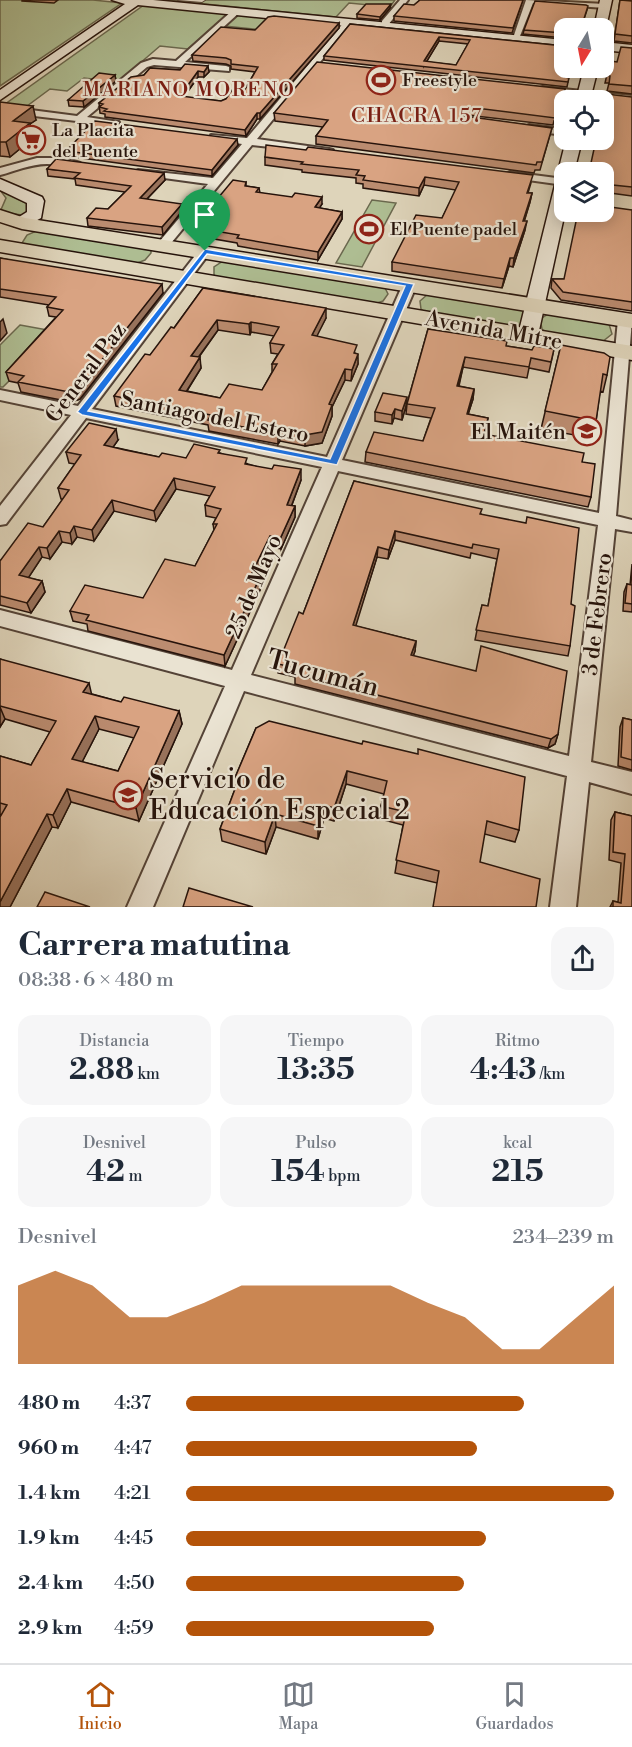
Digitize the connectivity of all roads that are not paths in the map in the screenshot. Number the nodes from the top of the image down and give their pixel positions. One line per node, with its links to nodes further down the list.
1 (132, 0): 7 (main road); 10 (main road); 20 (main road); 23 (main road)
2 (181, 0): 3 (street)
3 (202, 0)
4 (404, 0): 10 (street)
5 (530, 0): 6 (street); 11 (street)
6 (608, 2): 8 (main road)
7 (236, 12): 9 (main road); 16 (street)
8 (603, 18)
9 (348, 23): 13 (main road); 17 (street)
10 (385, 23): 11 (main road)
11 (516, 36): 12 (main road)
12 (554, 41)
13 (554, 41)
14 (614, 47): 15 (main road)
15 (632, 49)
16 (179, 63): 19 (street); 27 (street)
17 (313, 64): 18 (street); 32 (street)
18 (325, 66)
19 (226, 69)
20 (0, 89)
21 (537, 89): 22 (street)
22 (554, 92)
23 (0, 96)
24 (614, 98): 25 (street)
25 (632, 99)
26 (0, 109): 27 (street)
27 (79, 119): 28 (street)
28 (124, 125)
29 (521, 127): 30 (street)
30 (554, 131)
31 (204, 135): 32 (street)
32 (249, 141): 33 (street); 39 (street)
33 (342, 153)
34 (91, 165): 36 (street)
35 (125, 170): 39 (street)
36 (0, 172)
37 (494, 173): 38 (street)
38 (554, 181)
39 (215, 182): 44 (street)
40 (0, 184): 42 (main road)
41 (0, 216): 42 (main road, Avenida Mitre)
42 (21, 222): 44 (main road, Avenida Mitre); 45 (main road)
43 (557, 222): 49 (main road)
44 (163, 245): 46 (main road, Avenida Mitre)
45 (0, 246): 47 (main road, Avenida Mitre)
46 (205, 251): 47 (street, General Paz); 48 (main road, Avenida Mitre)
47 (185, 278): 50 (main road, Avenida Mitre); 55 (street, General Paz)
48 (410, 284): 49 (main road, Avenida Mitre); 50 (street, 25 de Mayo)
49 (535, 305): 51 (main road, Avenida Mitre); 52 (main road)
50 (398, 313): 52 (main road, Avenida Mitre); 56 (street, 25 de Mayo)
51 (628, 320): 53 (street, 3 de Febrero)
52 (528, 335): 53 (main road, Avenida Mitre)
53 (627, 353): 58 (street, 3 de Febrero)
54 (0, 395): 55 (street, Santiago del Estero)
55 (82, 412): 56 (street, Santiago del Estero); 57 (street, General Paz)
56 (333, 463): 58 (street, Santiago del Estero); 61 (street, 25 de Mayo)
57 (0, 519)
58 (608, 521): 59 (street, Santiago del Estero); 62 (street, 3 de Febrero)
59 (632, 526)
60 (0, 618): 61 (street, Tucumán)
61 (239, 681): 62 (street, Tucumán); 64 (street, 25 de Mayo)
62 (578, 769): 63 (street, Tucumán); 65 (street, 3 de Febrero)
63 (632, 783)
64 (140, 907)
65 (563, 907)

